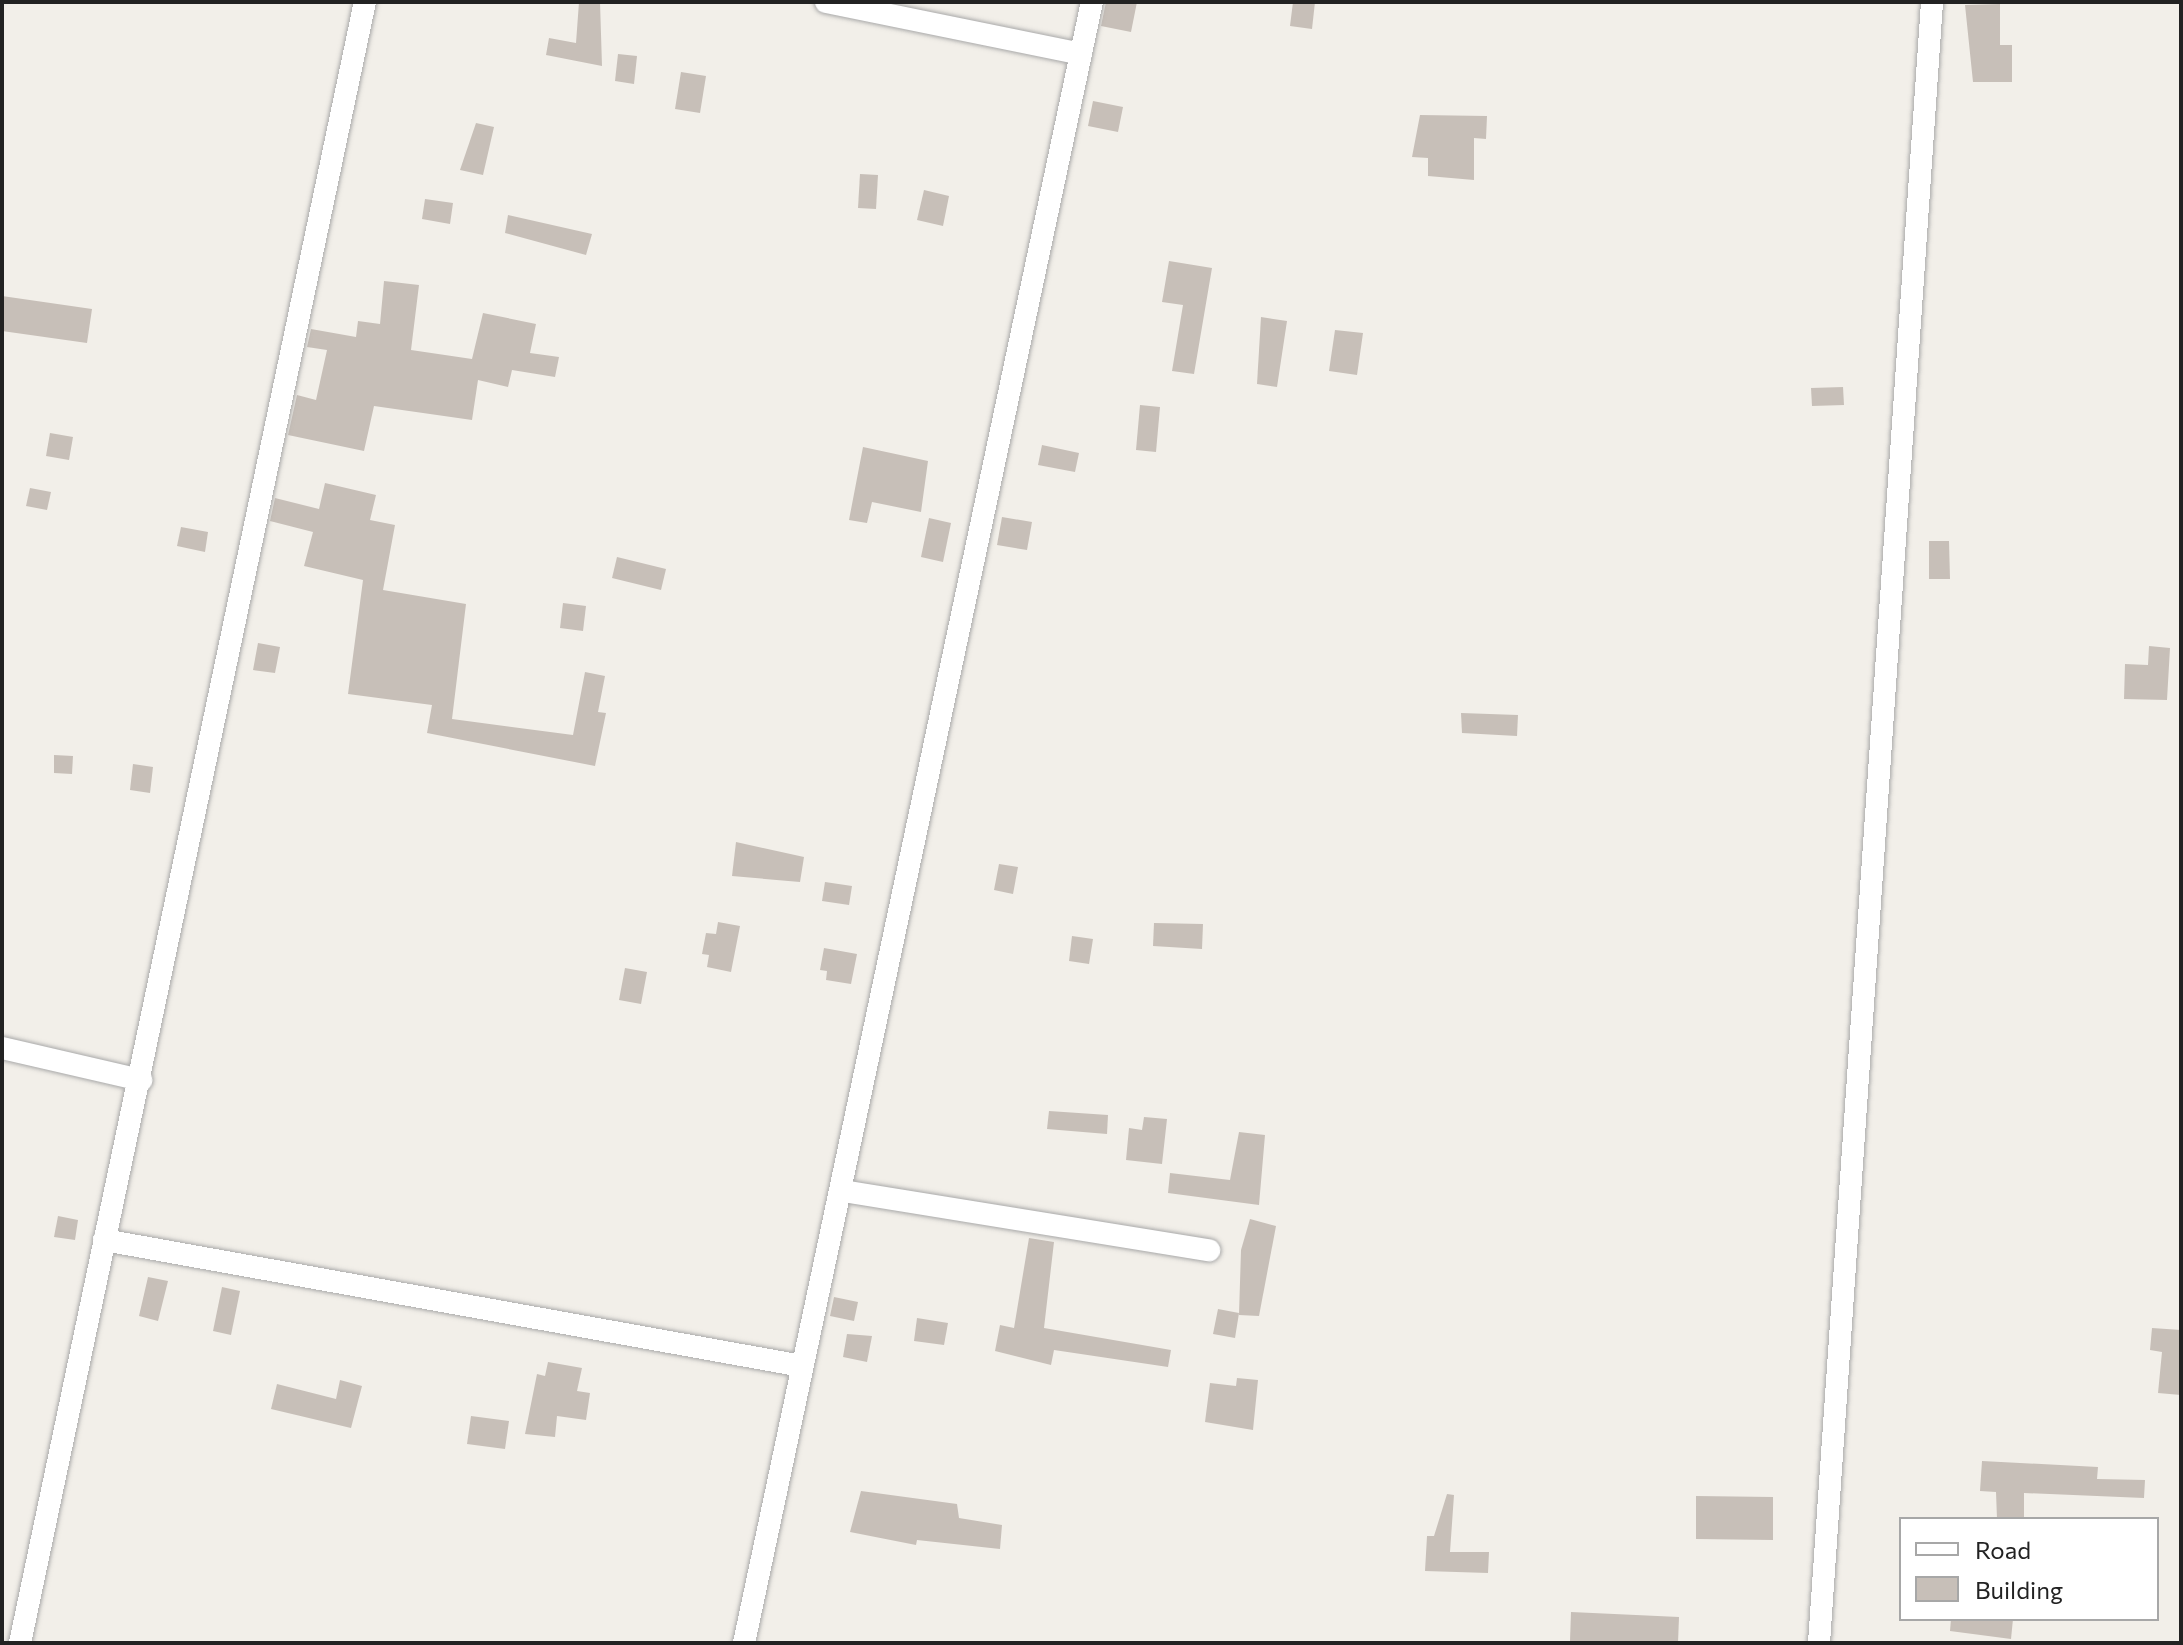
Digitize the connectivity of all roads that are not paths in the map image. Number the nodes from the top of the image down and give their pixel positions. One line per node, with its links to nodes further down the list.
1 (365, 2): 7 (street)
2 (826, 2): 5 (street)
3 (1092, 2): 5 (street)
4 (1932, 2): 14 (street)
5 (1081, 54): 8 (street)
6 (2, 1048): 7 (street)
7 (141, 1080): 9 (street)
8 (843, 1191): 10 (street); 11 (street)
9 (104, 1240): 11 (street); 12 (street)
10 (1209, 1250)
11 (802, 1366): 13 (street)
12 (20, 1643)
13 (744, 1643)
14 (1819, 1643)

